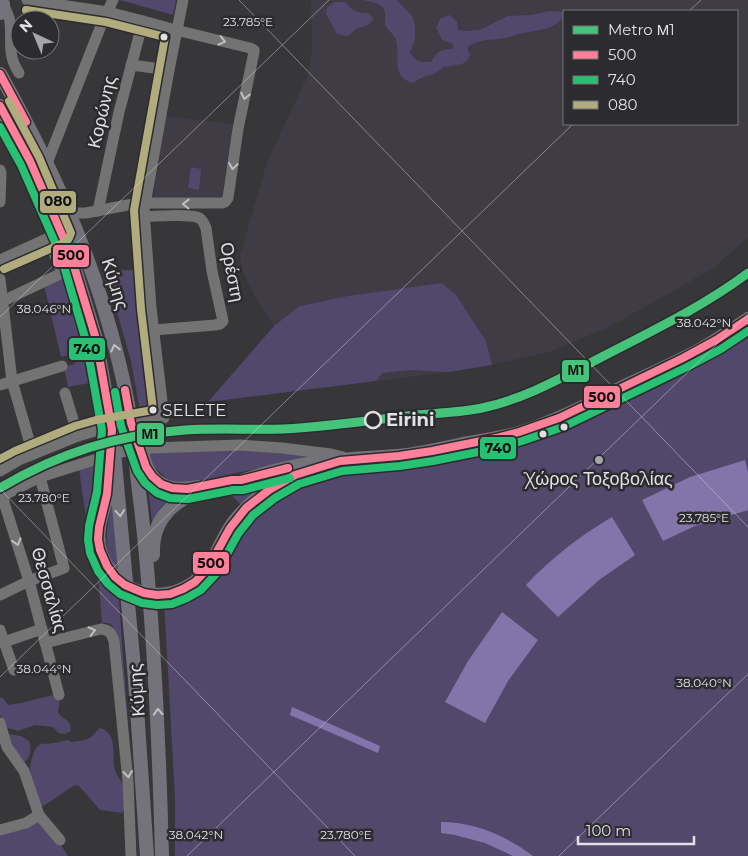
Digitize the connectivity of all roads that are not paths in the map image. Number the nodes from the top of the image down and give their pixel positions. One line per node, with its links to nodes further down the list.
1 (27, 0): 4 (street)
2 (113, 0): 6 (street)
3 (183, 0): 8 (street)
4 (51, 2): 6 (street)
5 (1, 6): 12 (street)
6 (108, 12): 7 (street); 15 (street)
7 (143, 21): 8 (street); 9 (street, Κορώνης)
8 (176, 30): 11 (street); 18 (street, one-way to 18)
9 (131, 65): 11 (street); 19 (street, Κορώνης)
10 (0, 69): 13 (main road, Κύμης)
11 (169, 70): 18 (street)
12 (19, 73)
13 (2, 79): 15 (main road, Κύμης)
14 (0, 106): 22 (main road, Κύμης)
15 (47, 163): 20 (main road, Κύμης)
16 (0, 170): 17 (street)
17 (0, 202)
18 (146, 203): 19 (street); 21 (street)
19 (98, 211): 20 (street)
20 (70, 214): 33 (main road, Κύμης, one-way to 20)
21 (144, 217): 28 (street); 28 (street, Ορέστη)
22 (61, 233): 23 (street); 34 (main road, Κύμης)
23 (48, 238): 24 (street); 26 (street)
24 (0, 260)
25 (0, 279): 26 (street)
26 (3, 301): 30 (street)
27 (748, 319): 37 (main road)
28 (154, 330): 33 (street)
29 (62, 366): 30 (street)
30 (12, 382): 31 (street); 36 (street)
31 (0, 385)
32 (65, 393): 35 (street)
33 (138, 422): 34 (street); 40 (main road); 44 (main road, Κύμης)
34 (105, 430): 35 (street); 37 (main road); 53 (main road, Κύμης, one-way to 53)
35 (78, 436): 36 (street)
36 (33, 454): 38 (street)
37 (346, 460): 39 (street); 40 (main road)
38 (0, 471)
39 (40, 477): 41 (street); 42 (street)
40 (241, 480): 44 (main road)
41 (1, 497): 42 (street, Θεσσαλίας, one-way to 42)
42 (29, 581): 43 (street); 45 (street, Θεσσαλίας)
43 (0, 595)
44 (152, 626): 52 (main road, Κύμης, one-way to 44)
45 (42, 629): 47 (street); 48 (street, Θεσσαλίας)
46 (0, 631): 47 (street)
47 (4, 642): 49 (street)
48 (45, 643): 50 (street, Θεσσαλίας); 57 (street, Κύμης, one-way to 57)
49 (14, 670)
50 (59, 695)
51 (0, 723): 54 (street)
52 (160, 761): 60 (main road, Κύμης); 61 (main road, Κύμης)
53 (143, 787): 58 (main road, Κύμης); 59 (main road, Κύμης)
54 (39, 816): 55 (street); 56 (street)
55 (0, 830)
56 (60, 840)
57 (131, 856)
58 (139, 856)
59 (147, 856)
60 (162, 856)
61 (168, 856)

